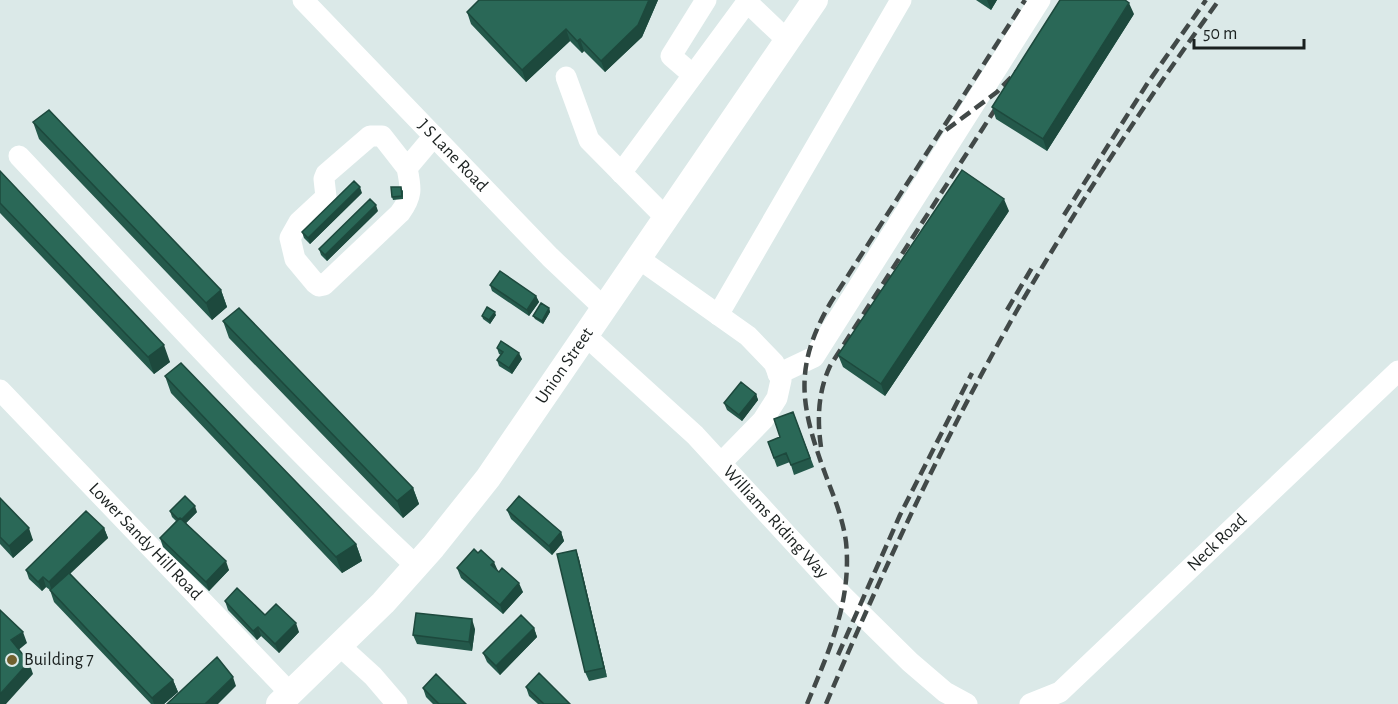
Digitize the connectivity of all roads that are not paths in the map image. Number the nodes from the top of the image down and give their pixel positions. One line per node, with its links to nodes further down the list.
1 (303, 0): 10 (street, J S Lane Road)
2 (706, 0): 8 (street)
3 (815, 0): 7 (main road, Union Street)
4 (901, 0): 17 (street)
5 (1040, 0): 20 (street)
6 (746, 1): 7 (street); 8 (street)
7 (787, 40): 14 (main road, Union Street)
8 (693, 75): 13 (street)
9 (566, 77): 13 (street)
10 (434, 136): 12 (street); 16 (street, J S Lane Road)
11 (19, 156): 23 (street)
12 (407, 168): 12 (street)
13 (621, 173): 14 (street)
14 (666, 218): 15 (main road, Union Street)
15 (638, 258): 16 (main road, Union Street); 17 (street)
16 (603, 308): 18 (main road, Union Street)
17 (718, 315): 20 (street)
18 (586, 336): 22 (street, Williams Riding Way); 23 (main road, Union Street)
19 (1398, 371): 28 (street, Neck Road)
20 (778, 374): 22 (street)
21 (0, 390): 25 (street, Lower Sandy Hill Road)
22 (721, 463): 27 (street, Williams Riding Way)
23 (415, 565): 24 (main road, Union Street)
24 (340, 645): 25 (main road, Union Street); 26 (street)
25 (285, 698)
26 (397, 704)
27 (967, 704)
28 (1030, 704)

